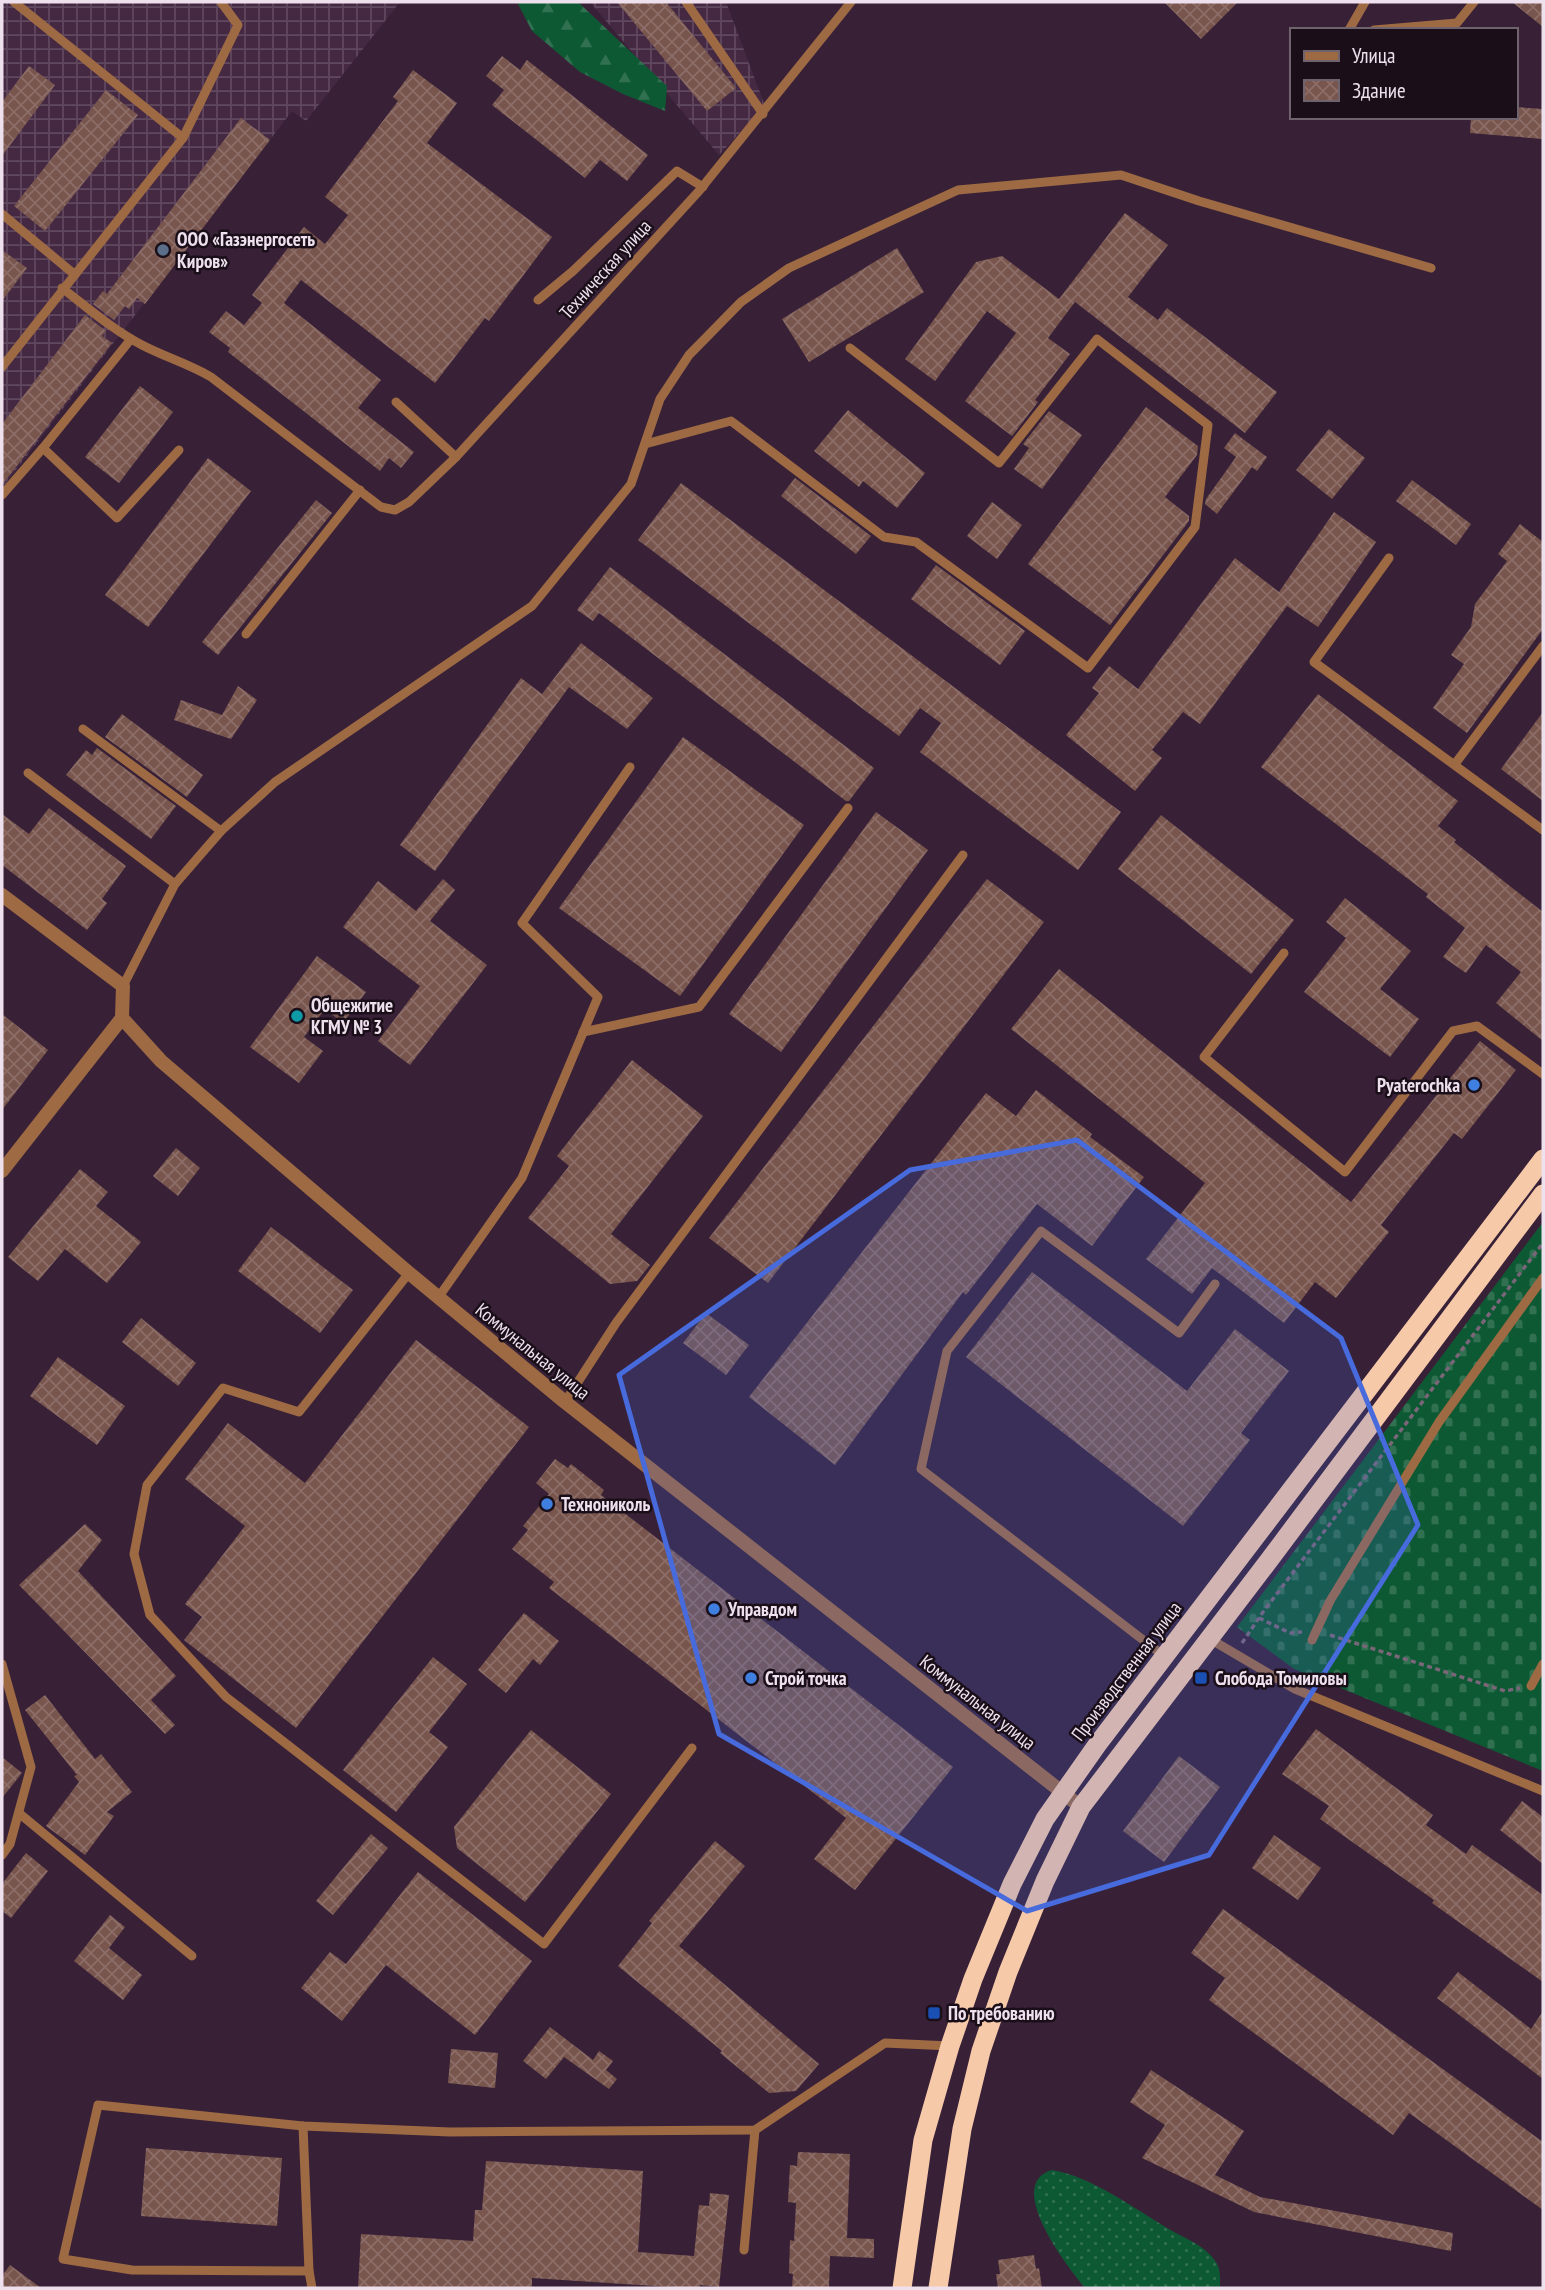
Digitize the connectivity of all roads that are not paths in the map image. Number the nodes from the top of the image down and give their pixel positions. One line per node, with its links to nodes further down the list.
1 (14, 2): 10 (lane)
2 (221, 2): 10 (lane)
3 (686, 2): 9 (lane)
4 (851, 2): 9 (lane, Техническая улица)
5 (1365, 2): 7 (lane)
6 (1474, 2): 8 (lane)
7 (1350, 28)
8 (1398, 28)
9 (763, 114): 11 (lane, Техническая улица)
10 (183, 138): 14 (lane)
11 (703, 187): 16 (lane); 24 (lane, Техническая улица)
12 (2, 215): 14 (lane)
13 (1431, 268): 21 (lane)
14 (74, 274): 15 (lane)
15 (62, 288): 17 (lane); 19 (lane)
16 (538, 300)
17 (131, 339): 22 (lane); 25 (lane)
18 (850, 348): 21 (lane)
19 (2, 367)
20 (396, 402): 24 (lane)
21 (645, 444): 36 (lane)
22 (43, 448): 23 (lane); 26 (lane)
23 (179, 450)
24 (456, 457): 25 (lane, Техническая улица)
25 (360, 490): 28 (lane)
26 (2, 495)
27 (1389, 558): 31 (lane)
28 (246, 634)
29 (1543, 646): 31 (lane)
30 (83, 729): 36 (lane)
31 (1455, 764): 35 (lane)
32 (630, 767): 43 (lane)
33 (28, 773): 38 (lane)
34 (848, 808): 43 (lane)
35 (1543, 830)
36 (221, 831): 38 (lane)
37 (963, 855): 52 (lane)
38 (175, 884): 41 (lane)
39 (2, 895): 41 (street)
40 (1284, 953): 44 (lane)
41 (123, 986): 42 (street)
42 (122, 1018): 46 (street); 48 (street, Коммунальная улица)
43 (583, 1032): 51 (lane)
44 (1543, 1074)
45 (1543, 1159): 55 (highway, Производственная улица)
46 (2, 1171)
47 (1543, 1194): 54 (highway)
48 (408, 1273): 51 (street, Коммунальная улица); 59 (lane)
49 (1543, 1278): 53 (lane)
50 (1214, 1284): 55 (lane)
51 (438, 1298): 52 (street, Коммунальная улица)
52 (565, 1402): 61 (street, Коммунальная улица)
53 (1314, 1636)
54 (1210, 1639): 60 (lane); 62 (highway)
55 (1165, 1657): 61 (highway, Производственная улица)
56 (2, 1664): 63 (lane)
57 (1543, 1664): 58 (lane)
58 (1531, 1686)
59 (692, 1748)
60 (1543, 1791)
61 (1063, 1793): 62 (street, Коммунальная улица); 66 (highway, Производственная улица)
62 (1081, 1807): 73 (highway)
63 (20, 1814): 64 (lane); 65 (lane)
64 (2, 1855)
65 (192, 1956)
66 (950, 2046): 68 (lane); 72 (highway, Производственная улица)
67 (303, 2126): 68 (lane); 70 (lane); 70 (lane)
68 (755, 2130): 69 (lane)
69 (744, 2250)
70 (309, 2271): 71 (lane)
71 (312, 2288)
72 (902, 2288)
73 (938, 2288)

